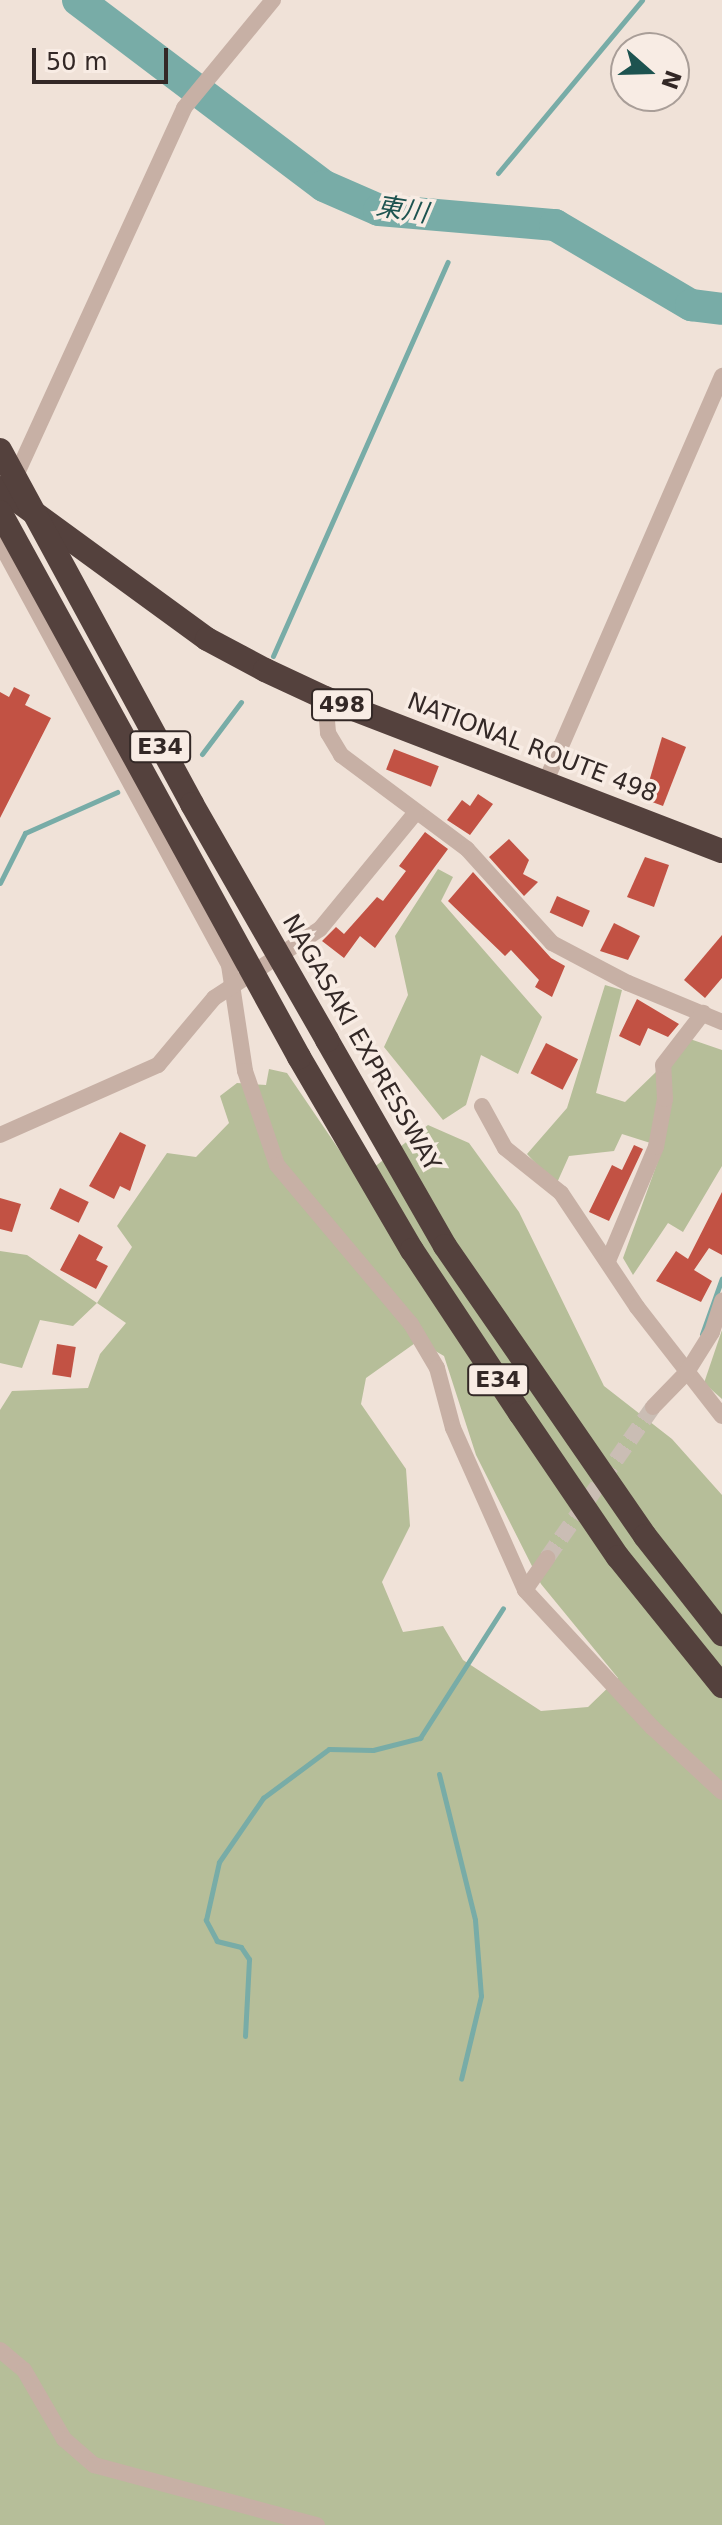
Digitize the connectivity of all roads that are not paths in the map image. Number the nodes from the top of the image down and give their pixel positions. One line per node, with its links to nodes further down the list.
1 (273, 0): 4 (street)
2 (722, 376): 7 (street)
3 (0, 450): 22 (highway, NAGASAKI EXPRESSWAY / E34, bridge)
4 (2, 498): 6 (highway, NATIONAL ROUTE 498 / 498); 23 (highway, E34, bridge)
5 (0, 543): 10 (street)
6 (325, 698): 7 (highway, NATIONAL ROUTE 498 / 498); 8 (street)
7 (545, 783): 9 (highway, NATIONAL ROUTE 498 / 498)
8 (416, 812): 10 (street); 11 (street)
9 (722, 851)
10 (234, 986): 14 (street); 21 (street)
11 (703, 1013): 12 (street); 15 (street)
12 (722, 1022)
13 (482, 1106): 15 (street)
14 (0, 1135)
15 (608, 1261): 17 (street)
16 (722, 1301): 17 (street)
17 (687, 1372): 18 (street); 19 (street)
18 (653, 1407)
19 (722, 1416)
20 (547, 1558): 21 (street)
21 (525, 1590): 24 (street)
22 (722, 1634)
23 (722, 1686)
24 (722, 1792)
25 (0, 2350): 26 (street)
26 (317, 2525)

